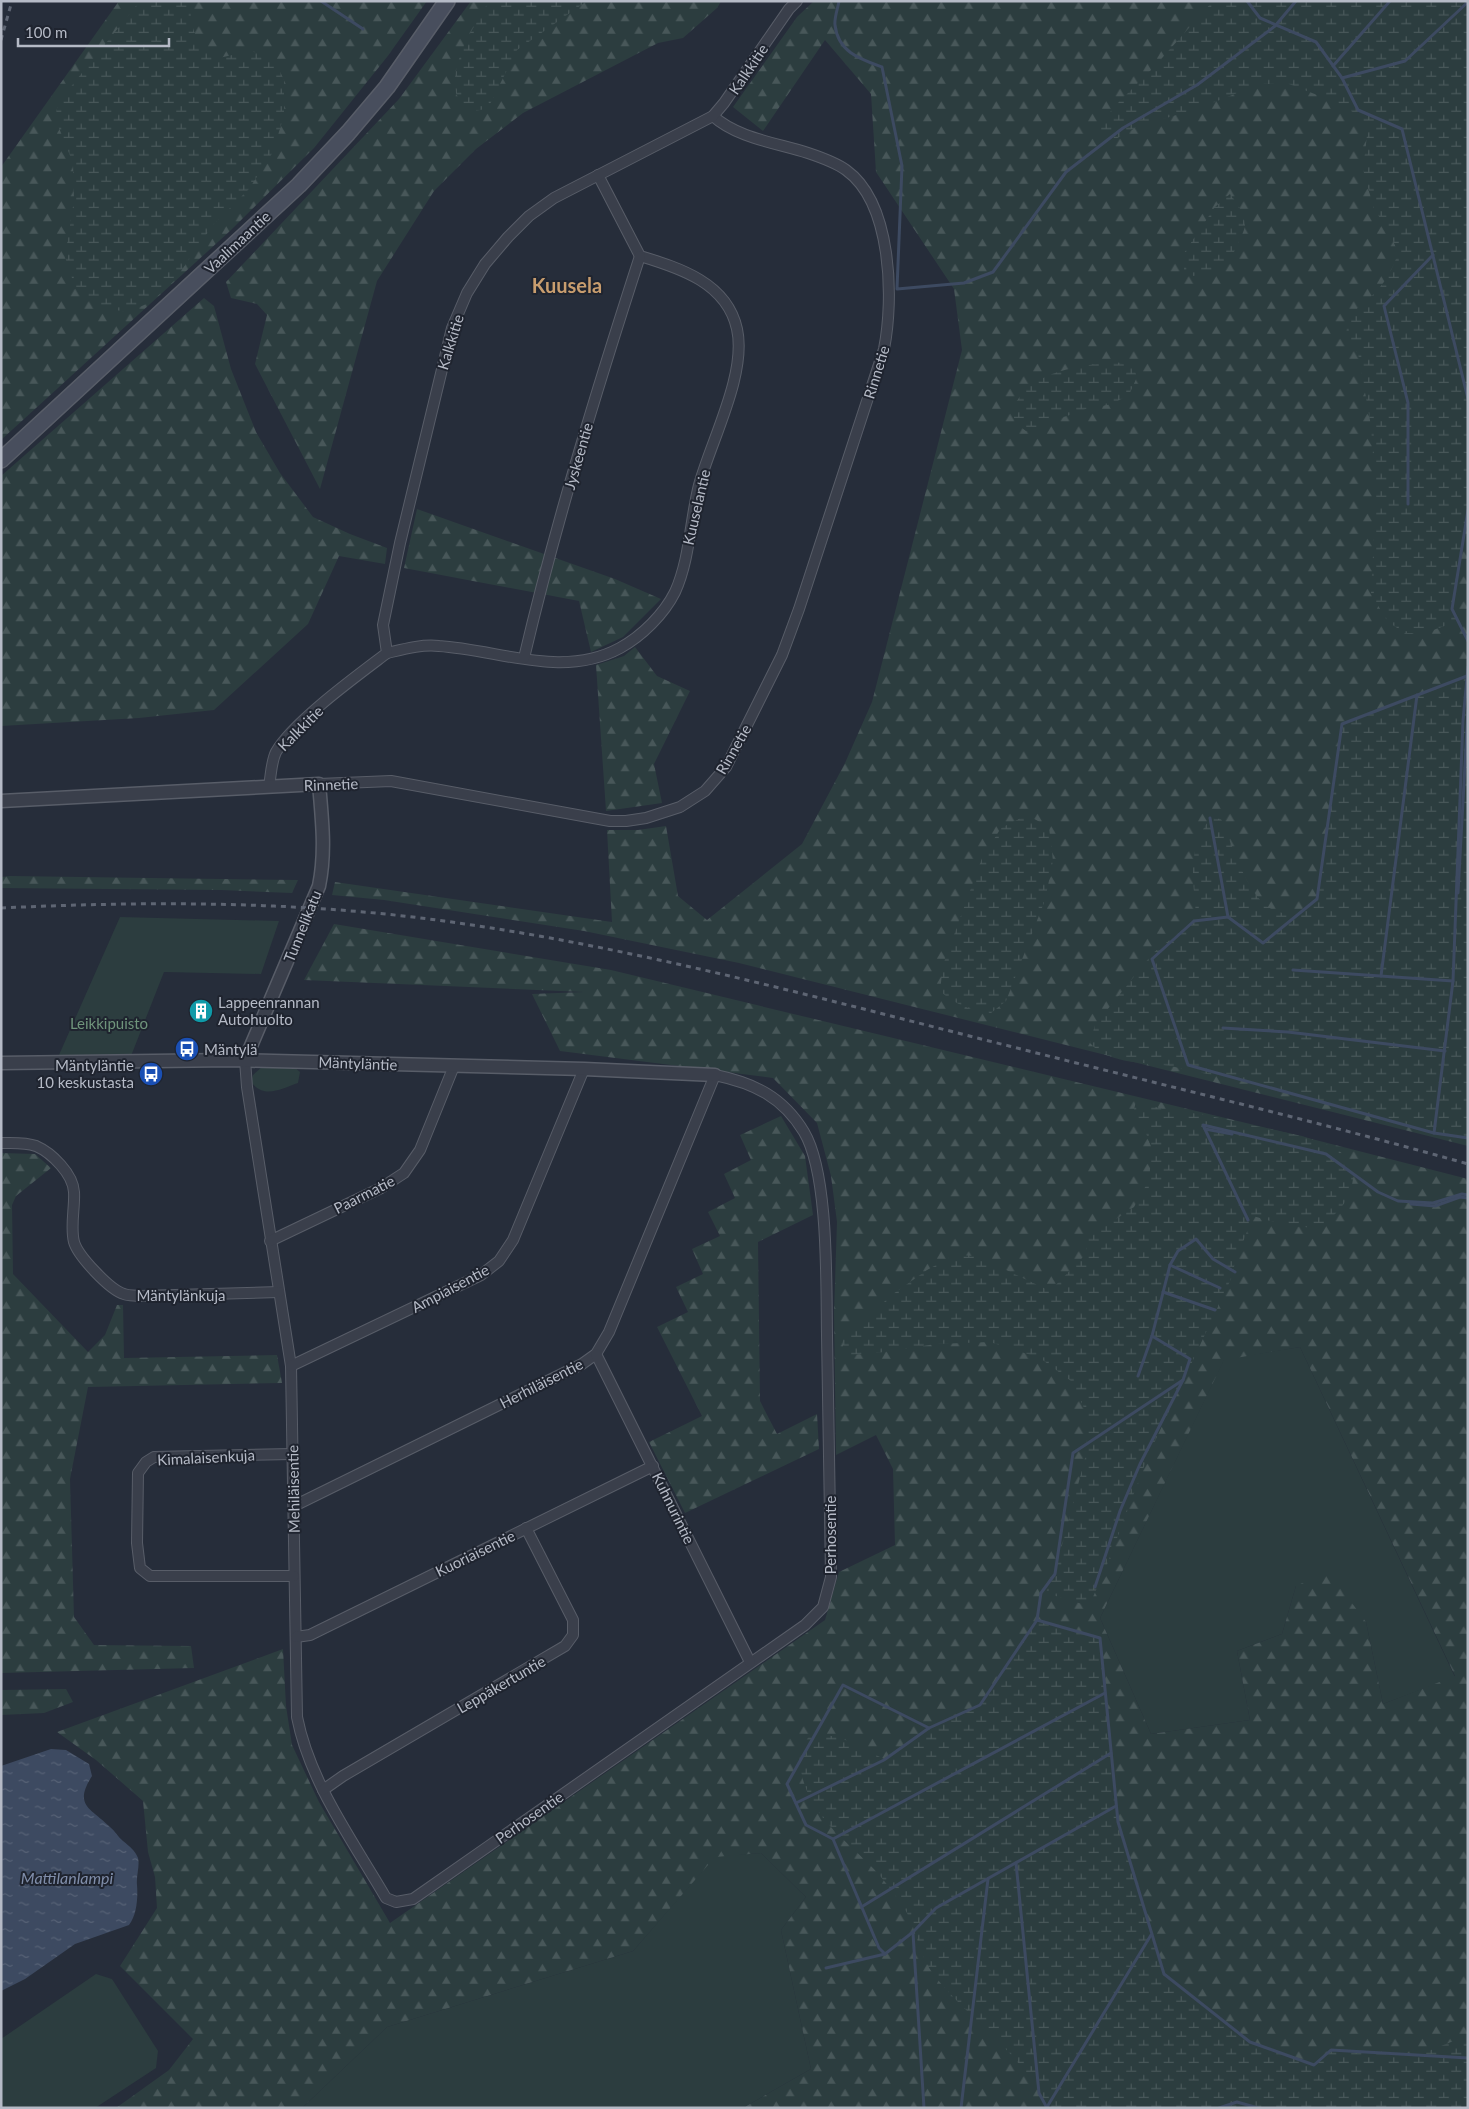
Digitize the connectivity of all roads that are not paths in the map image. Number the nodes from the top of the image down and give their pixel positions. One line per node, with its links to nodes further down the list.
1 (447, 1): 6 (main road, Vaalimaantie)
2 (797, 1): 3 (street, Kalkkitie)
3 (712, 116): 4 (street, Kalkkitie); 9 (street, Rinnetie)
4 (598, 175): 5 (street); 7 (street, Kalkkitie)
5 (640, 256): 8 (street, Jyskeentie); 8 (street, Kuuselantie)
6 (1, 460)
7 (387, 653): 8 (street, Kuuselantie); 10 (street, Kalkkitie)
8 (524, 658)
9 (319, 784): 10 (street, Rinnetie); 12 (street, Tunnelikatu)
10 (269, 786): 11 (street, Rinnetie)
11 (1, 801)
12 (245, 1060): 13 (street, Mäntyläntie); 14 (street, Mäntyläntie); 18 (street, Mehiläisentie)
13 (1, 1064)
14 (454, 1066): 15 (street, Mäntyläntie); 18 (street, Paarmatie)
15 (584, 1069): 16 (street, Mäntyläntie); 21 (street, Ampiaisentie)
16 (716, 1075): 20 (street, Herhiläisentie); 28 (street, Perhosentie)
17 (1, 1143): 19 (street, Mäntylänkuja)
18 (270, 1241): 19 (street, Mehiläisentie)
19 (279, 1292): 21 (street, Mehiläisentie)
20 (596, 1354): 23 (street, Kuhnurintie); 24 (street, Herhiläisentie)
21 (291, 1366): 22 (street, Mehiläisentie)
22 (292, 1454): 24 (street, Mehiläisentie); 26 (street, Kimalaisenkuja)
23 (653, 1466): 25 (street, Kuoriaisentie); 28 (street, Kuhnurintie)
24 (294, 1506): 26 (street, Mehiläisentie)
25 (526, 1528): 27 (street, Kuoriaisentie); 29 (street, Leppäkertuntie)
26 (294, 1576): 27 (street, Mehiläisentie)
27 (296, 1636): 29 (street, Mehiläisentie)
28 (750, 1662): 30 (street, Perhosentie)
29 (323, 1790): 30 (street, Mehiläisentie)
30 (386, 1898)

